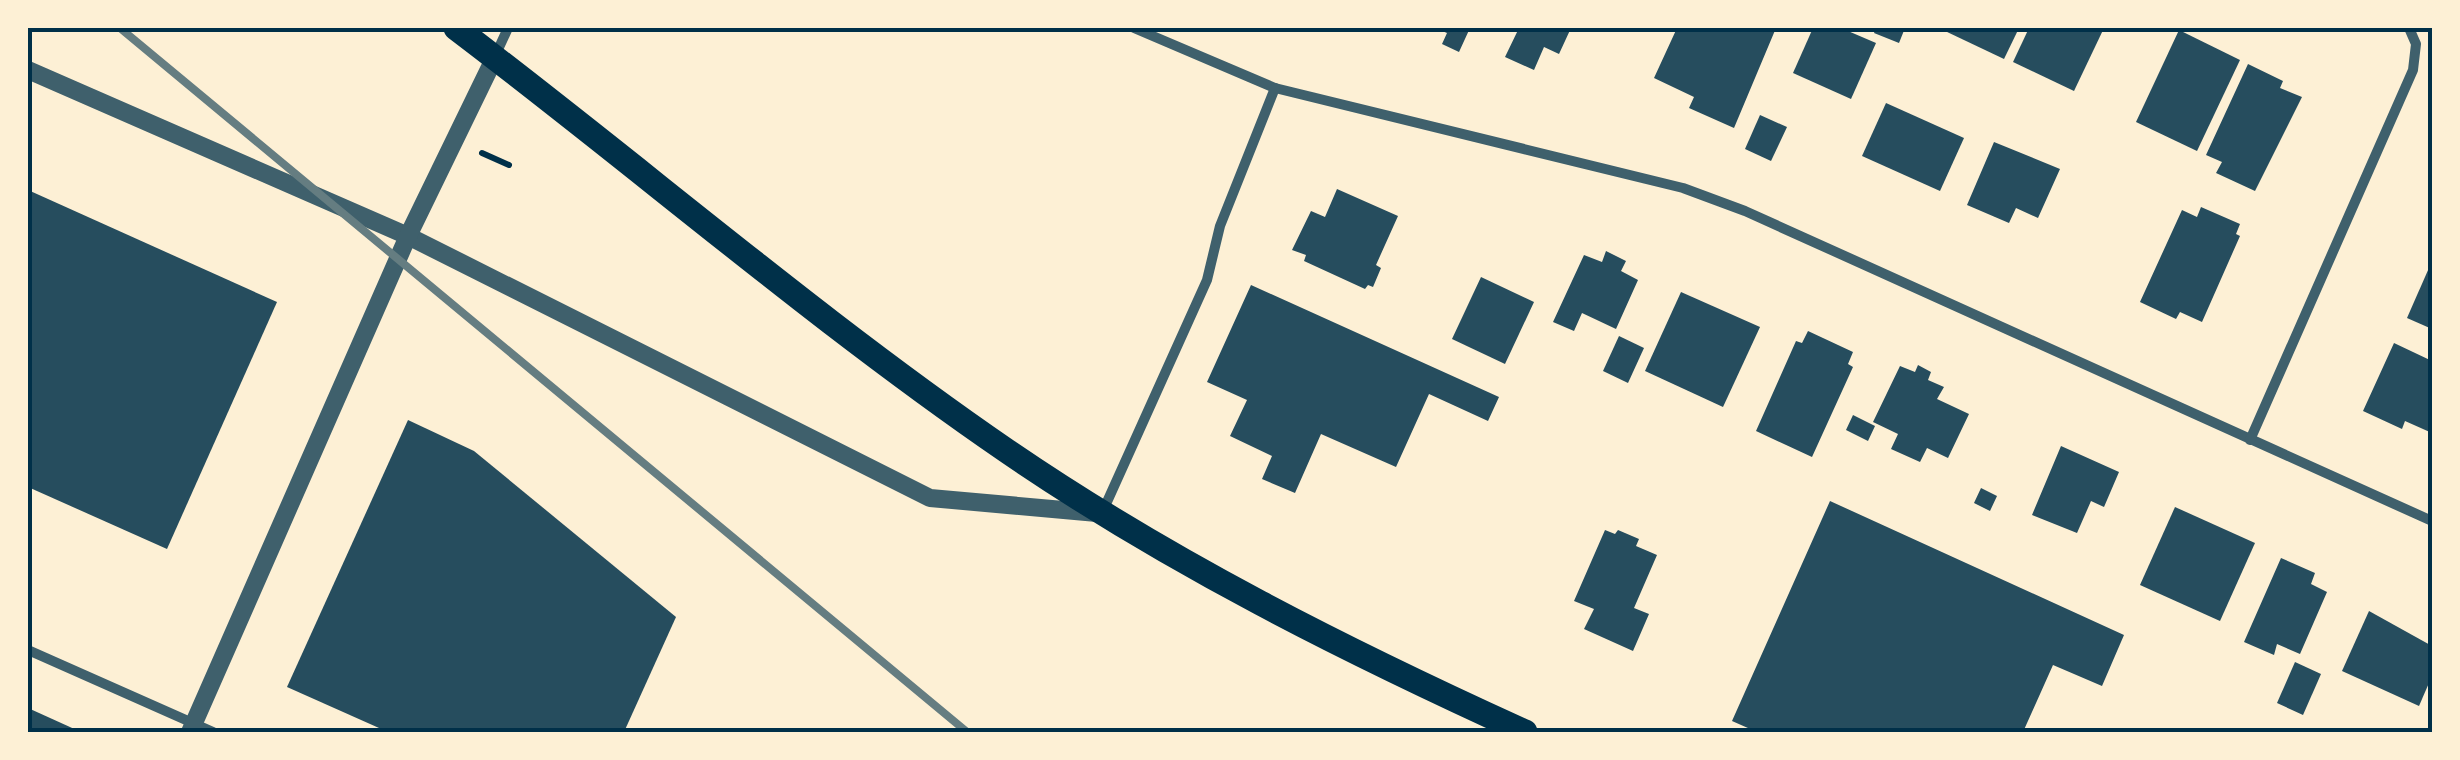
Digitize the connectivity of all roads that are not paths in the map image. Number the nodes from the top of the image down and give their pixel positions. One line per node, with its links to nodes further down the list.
1 (456, 28): 5 (main road)
2 (508, 28): 5 (street)
3 (1134, 28): 7 (street)
4 (2410, 28): 9 (street)
5 (495, 57): 8 (street); 10 (main road)
6 (28, 70): 8 (street)
7 (1275, 88): 9 (street); 10 (street)
8 (408, 236): 10 (street); 13 (street)
9 (2250, 440): 11 (street)
10 (1102, 513): 15 (main road)
11 (2432, 521)
12 (28, 650): 13 (street)
13 (192, 728): 14 (street)
14 (213, 732)
15 (1525, 732)

